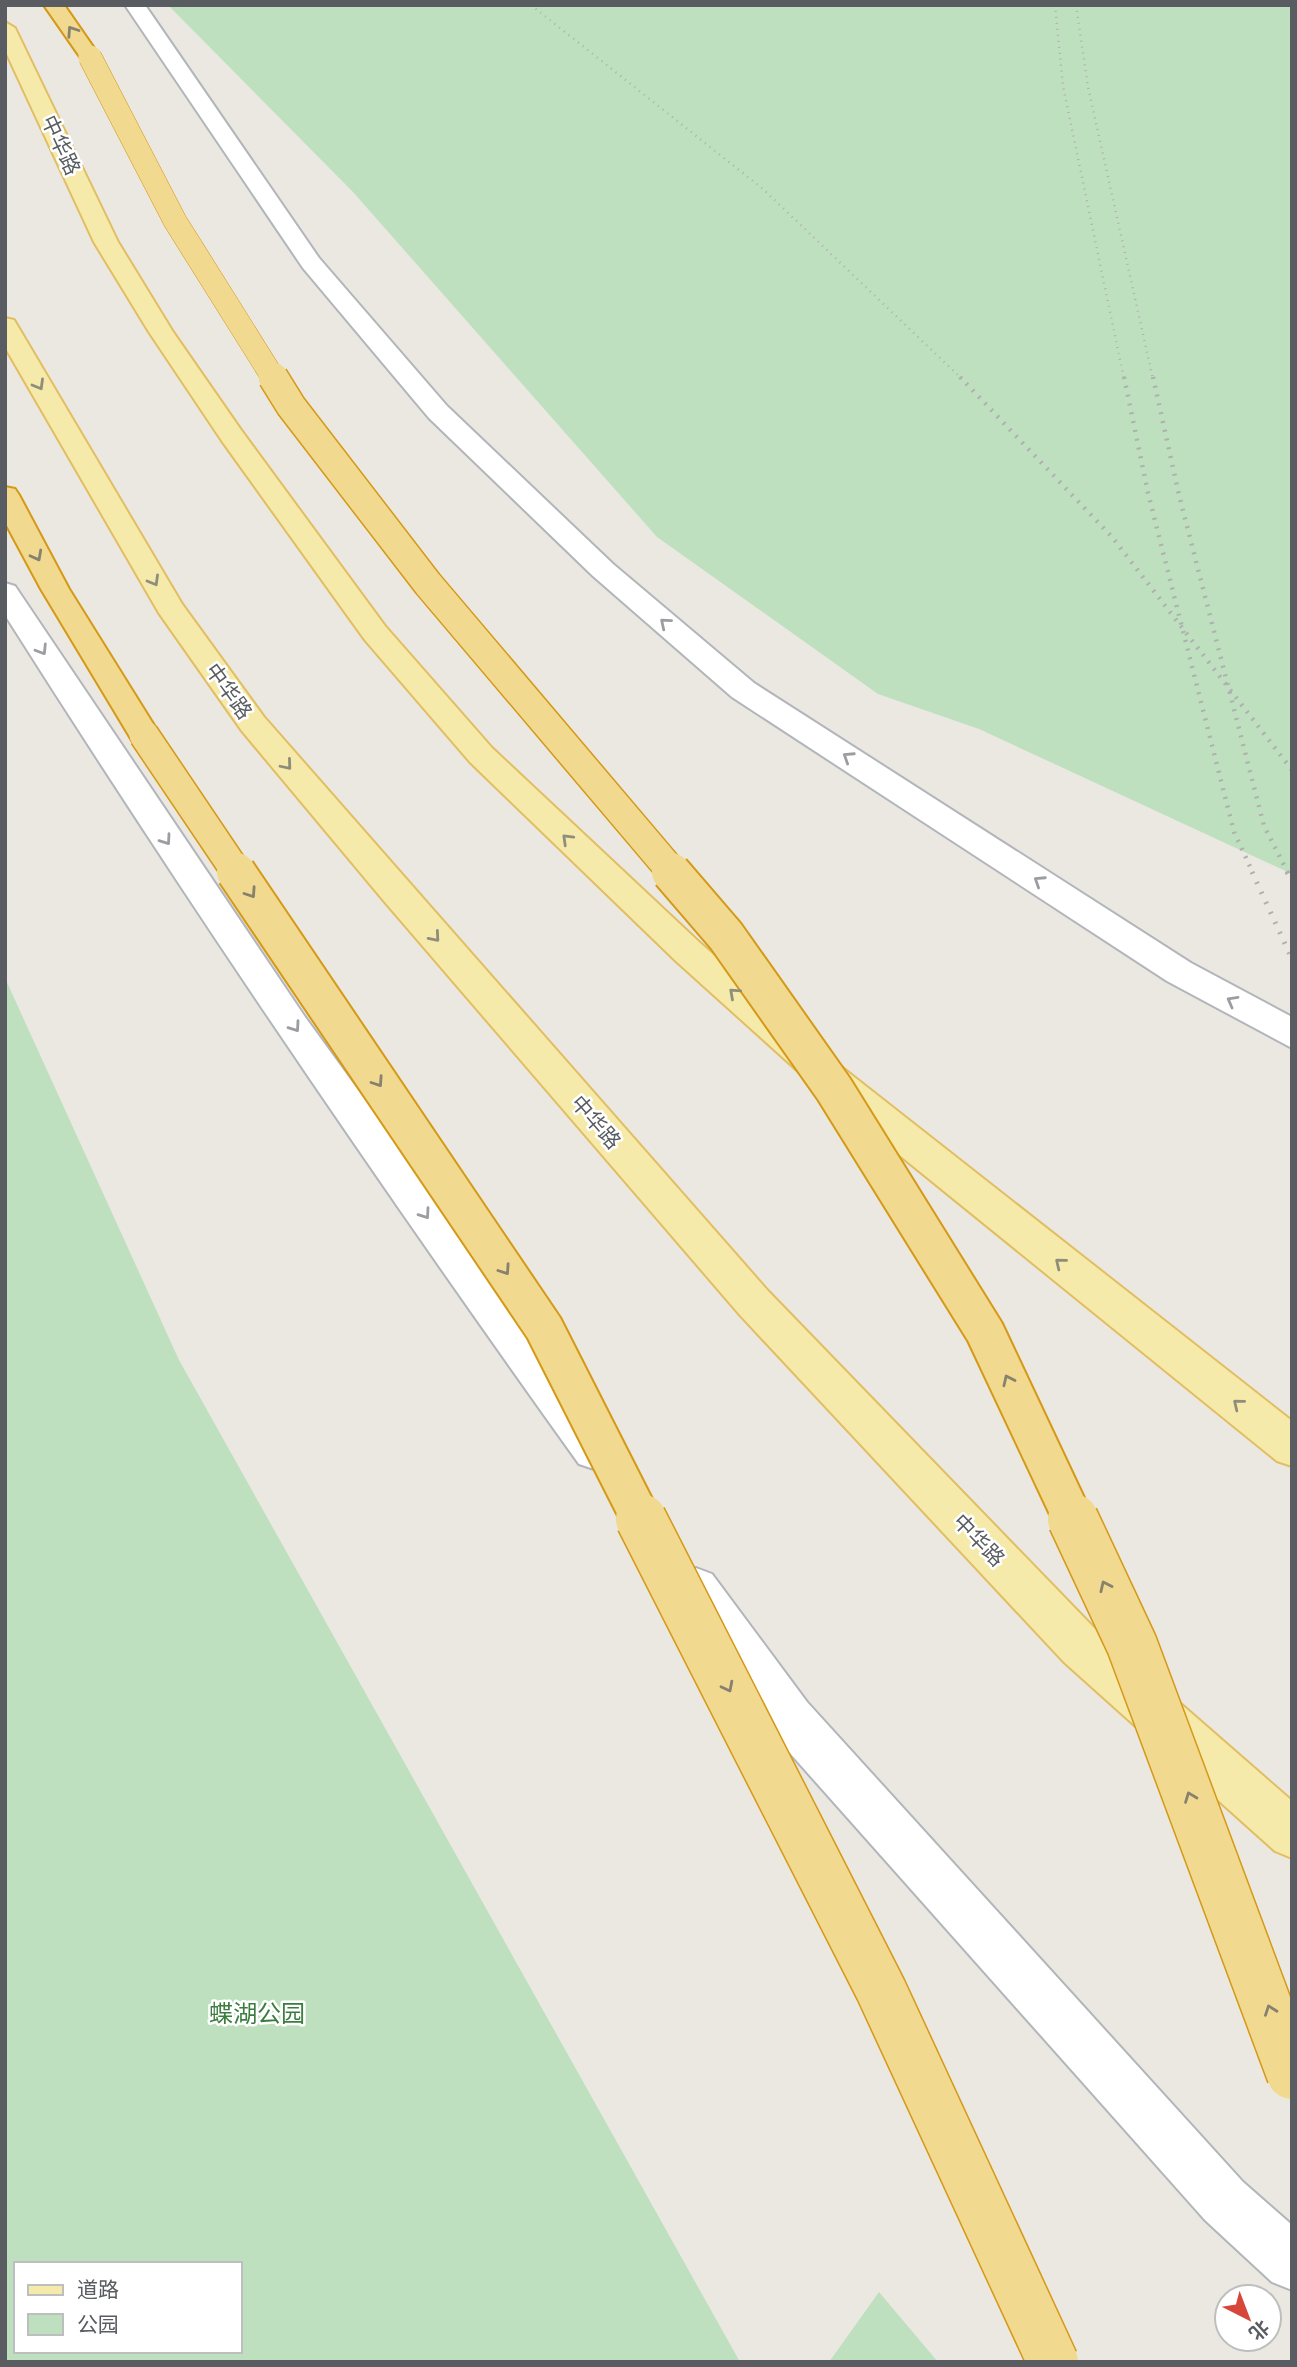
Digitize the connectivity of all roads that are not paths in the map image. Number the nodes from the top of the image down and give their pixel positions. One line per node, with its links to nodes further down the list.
1 (54, 5): 10 (highway, one-way to 1, bridge)
2 (135, 5): 7 (street, one-way to 2)
3 (5, 28): 8 (main road, 中华路, one-way to 3)
4 (5, 325): 9 (main road, 中华路, one-way to 9)
5 (5, 495): 12 (highway, one-way to 12, bridge)
6 (5, 592): 11 (street, one-way to 11)
7 (1292, 1034)
8 (1292, 1447)
9 (1292, 1834)
10 (1292, 2074)
11 (1292, 2262)
12 (1053, 2362)

